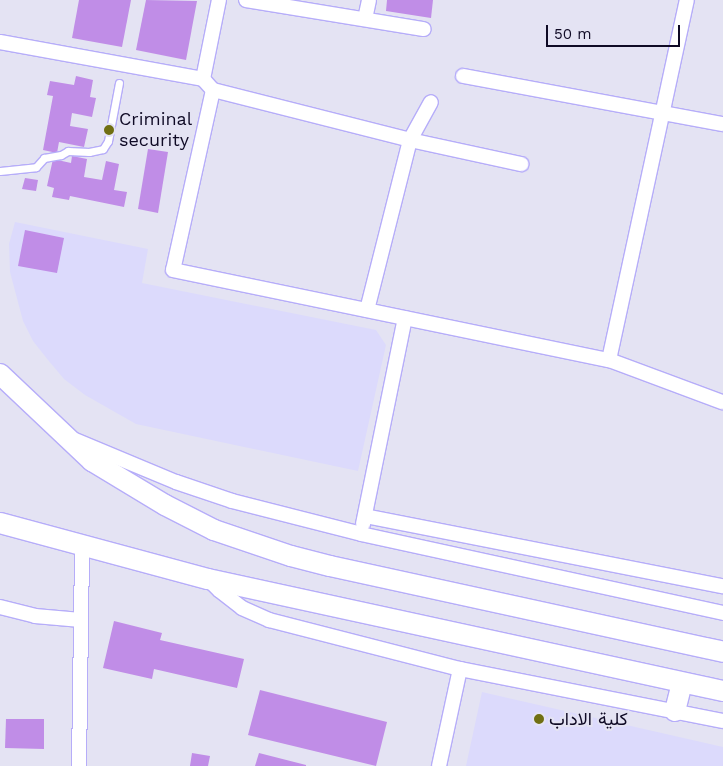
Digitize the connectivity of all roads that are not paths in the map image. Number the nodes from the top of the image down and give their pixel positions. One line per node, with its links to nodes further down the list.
1 (219, 0): 10 (street)
2 (246, 0): 5 (street)
3 (369, 0): 5 (street)
4 (687, 0): 12 (street)
5 (365, 19): 6 (street)
6 (424, 29)
7 (0, 42): 10 (street)
8 (463, 76): 12 (street)
9 (119, 83): 16 (lane)
10 (208, 85): 14 (street); 17 (street)
11 (431, 102): 14 (street)
12 (661, 113): 13 (street); 19 (street)
13 (723, 124)
14 (410, 140): 15 (street); 17 (street)
15 (521, 164)
16 (0, 171)
17 (366, 310): 18 (street)
18 (405, 318): 19 (street); 23 (street)
19 (609, 360): 21 (street)
20 (0, 374): 22 (main road)
21 (722, 402)
22 (66, 436): 25 (street); 32 (main road)
23 (365, 516): 25 (street); 28 (street)
24 (0, 523): 26 (main road)
25 (361, 534): 30 (street)
26 (82, 546): 27 (main road); 31 (street)
27 (208, 579): 33 (street); 34 (main road)
28 (723, 586)
29 (0, 607): 31 (street)
30 (723, 613)
31 (82, 620): 38 (street)
32 (723, 652)
33 (460, 668): 36 (street); 39 (street)
34 (682, 683): 35 (main road); 36 (main road)
35 (723, 691)
36 (675, 711): 37 (street)
37 (723, 721)
38 (79, 766)
39 (438, 766)

